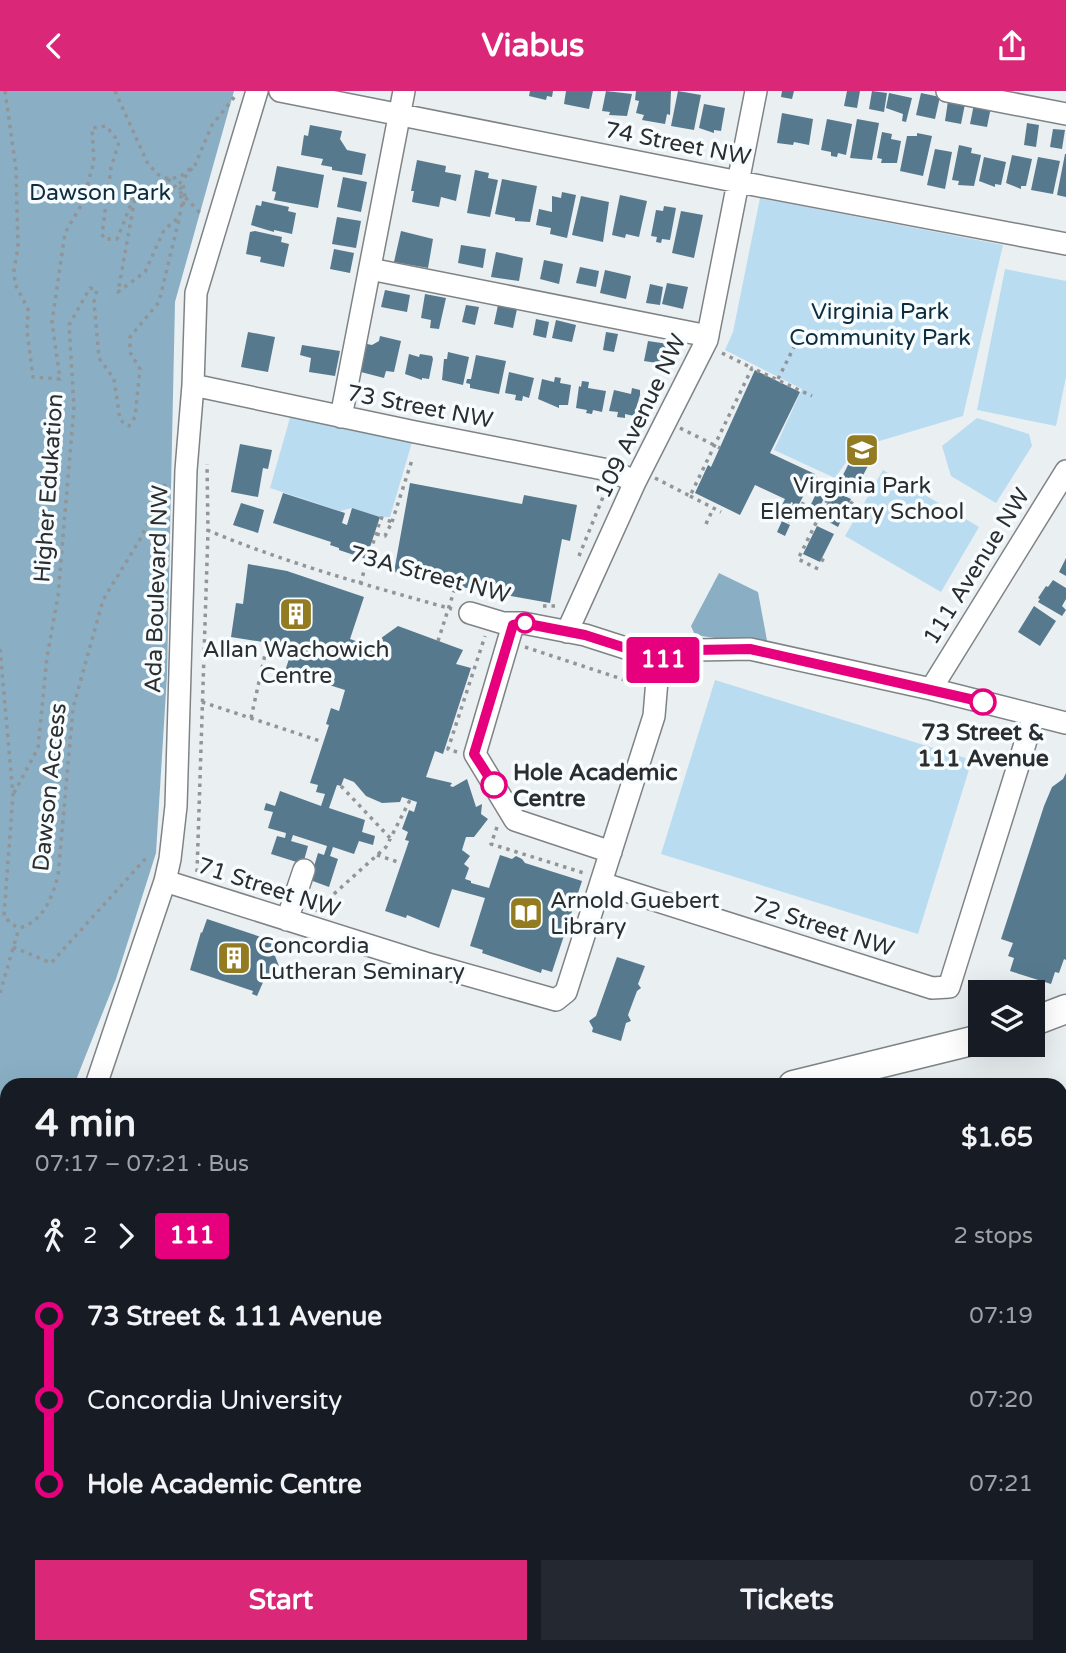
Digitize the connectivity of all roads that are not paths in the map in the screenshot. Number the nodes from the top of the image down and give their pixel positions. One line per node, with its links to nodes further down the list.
1 (257, 91): 12 (street, Ada Boulevard NW)
2 (280, 91): 7 (street, 74 Street NW)
3 (404, 91): 7 (street)
4 (756, 91): 8 (street, 109 Avenue NW)
5 (947, 91): 6 (street)
6 (1066, 114)
7 (400, 115): 8 (street, 74 Street NW); 10 (street)
8 (739, 182): 9 (street, 74 Street NW); 11 (street, 109 Avenue NW)
9 (1066, 244)
10 (370, 268): 11 (street); 13 (street)
11 (708, 336): 15 (street, 109 Avenue NW)
12 (193, 385): 13 (street, 73 Street NW); 25 (street, Ada Boulevard NW)
13 (341, 417): 15 (street, 73 Street NW)
14 (1066, 471): 20 (street, 111 Avenue NW)
15 (638, 477): 17 (street, 109 Avenue NW)
16 (470, 613): 18 (street, 73A Street NW)
17 (567, 632): 18 (street, 73A Street NW); 19 (street, 73A Street NW)
18 (511, 633): 23 (street)
19 (661, 668): 20 (street); 23 (street)
20 (931, 689): 21 (street)
21 (1034, 715): 22 (street); 26 (street, 72 Street NW)
22 (1065, 721)
23 (611, 852): 26 (street)
24 (304, 870): 27 (street)
25 (165, 881): 27 (street, 71 Street NW); 33 (street, Ada Boulevard NW)
26 (601, 883): 27 (street, 71 Street NW)
27 (293, 922)
28 (1066, 1009): 29 (main road)
29 (1045, 1017)
30 (1066, 1034): 31 (main road)
31 (1045, 1035)
32 (968, 1042): 34 (main road)
33 (98, 1078)
34 (821, 1078)

